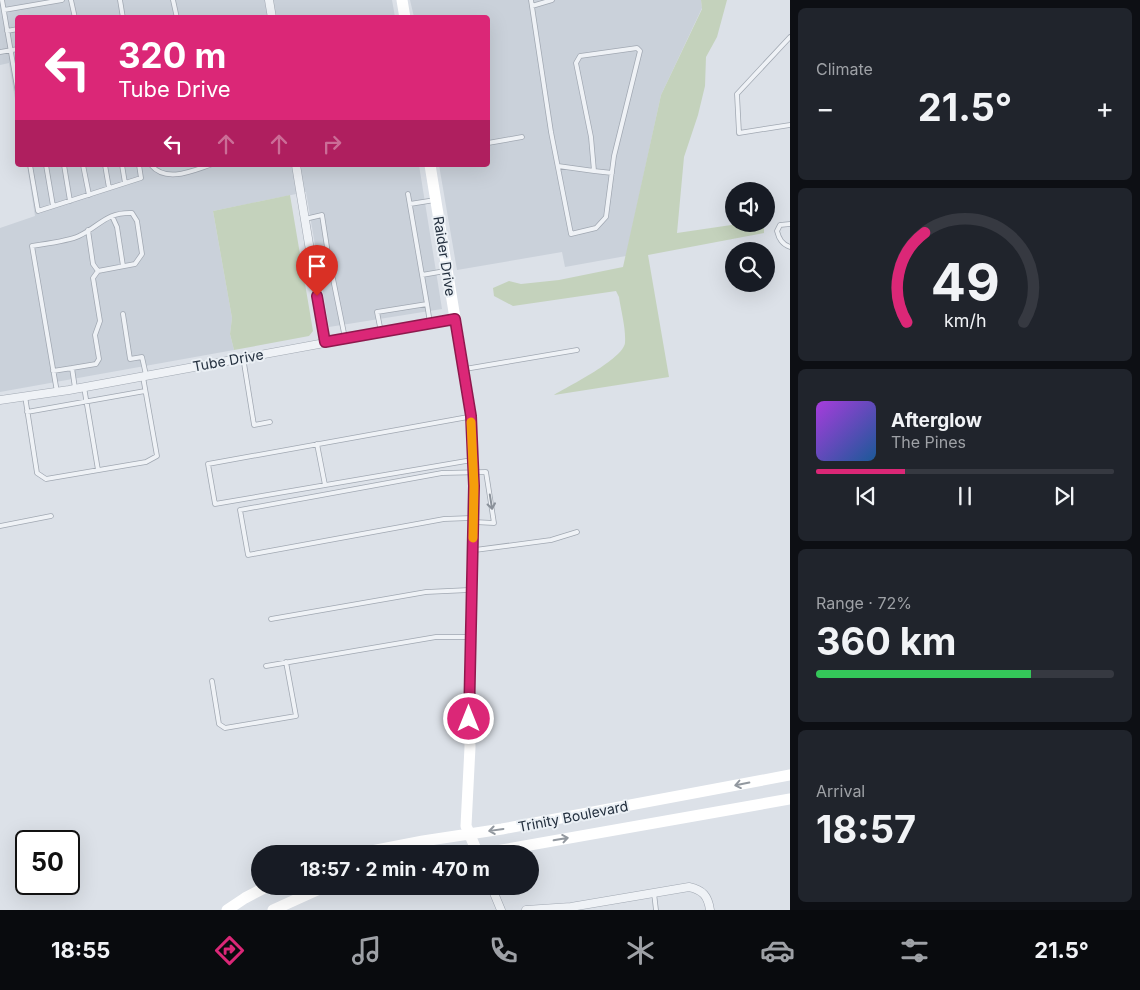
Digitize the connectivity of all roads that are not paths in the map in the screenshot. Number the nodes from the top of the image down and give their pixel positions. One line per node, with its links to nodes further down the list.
1 (2, 0): 11 (lane)
2 (62, 0): 11 (lane)
3 (71, 0): 12 (lane)
4 (120, 0): 13 (lane)
5 (173, 0): 14 (lane)
6 (269, 0): 15 (street)
7 (402, 0): 16 (main road)
8 (531, 0): 10 (lane)
9 (552, 0): 10 (lane)
10 (532, 6): 27 (lane)
11 (4, 10): 18 (lane)
12 (74, 15)
13 (122, 15)
14 (176, 15)
15 (272, 15)
16 (404, 15)
17 (15, 30): 18 (lane)
18 (7, 31): 21 (lane)
19 (790, 37): 24 (lane)
20 (15, 50): 21 (lane)
21 (10, 51): 22 (lane); 23 (lane)
22 (0, 52)
23 (15, 68)
24 (790, 125)
25 (522, 136): 26 (lane)
26 (490, 143)
27 (558, 166): 39 (lane); 40 (lane)
28 (30, 167): 48 (lane)
29 (46, 167): 48 (lane)
30 (64, 167): 46 (lane)
31 (83, 167): 44 (lane)
32 (104, 167): 42 (lane)
33 (122, 167): 41 (lane)
34 (139, 167): 41 (lane)
35 (152, 167): 36 (lane)
36 (203, 167)
37 (296, 167): 50 (street)
38 (430, 167): 45 (main road, Raider Drive)
39 (594, 171): 40 (lane); 40 (lane)
40 (612, 173)
41 (125, 183): 42 (lane)
42 (109, 188): 44 (lane)
43 (408, 194): 47 (lane)
44 (89, 195): 46 (lane)
45 (435, 200): 47 (lane); 58 (main road, Raider Drive)
46 (70, 201): 48 (lane)
47 (410, 204): 59 (lane)
48 (53, 206)
49 (112, 216): 52 (lane); 55 (lane); 55 (lane)
50 (305, 219): 54 (lane); 61 (street)
51 (790, 224): 53 (lane)
52 (88, 230): 57 (lane); 73 (lane)
53 (790, 247)
54 (330, 260)
55 (123, 266): 57 (lane)
56 (331, 269): 60 (lane)
57 (98, 271): 71 (lane)
58 (447, 271): 59 (lane); 64 (main road, Raider Drive)
59 (422, 275): 62 (lane)
60 (332, 278): 61 (lane); 67 (lane)
61 (315, 281): 68 (street)
62 (427, 304): 65 (lane); 66 (lane)
63 (124, 314): 74 (lane)
64 (455, 319): 65 (street, Tube Drive); 72 (main road, Raider Drive)
65 (430, 323): 66 (street, Tube Drive)
66 (381, 332): 67 (street, Tube Drive)
67 (345, 338): 68 (street, Tube Drive)
68 (325, 342): 70 (street, Tube Drive)
69 (577, 350): 72 (lane)
70 (243, 357): 74 (street, Tube Drive); 84 (lane)
71 (72, 368): 73 (lane); 76 (lane)
72 (463, 369): 83 (main road, Raider Drive)
73 (53, 371): 78 (lane)
74 (144, 375): 75 (street, Tube Drive); 77 (lane)
75 (84, 387): 76 (street, Tube Drive); 81 (lane)
76 (75, 388): 78 (street, Tube Drive)
77 (145, 391): 81 (lane); 87 (lane)
78 (57, 392): 79 (street, Tube Drive)
79 (25, 396): 80 (street, Tube Drive); 82 (lane)
80 (0, 400)
81 (87, 402): 82 (lane); 87 (lane)
82 (27, 412): 87 (lane)
83 (471, 416): 85 (lane); 86 (main road, Raider Drive)
84 (270, 422)
85 (317, 444): 89 (lane); 89 (lane)
86 (473, 460): 88 (main road, Raider Drive); 89 (lane)
87 (98, 470)
88 (474, 472): 91 (main road, Raider Drive); 91 (lane, one-way to 91); 91 (lane)
89 (325, 485)
90 (51, 516): 92 (lane)
91 (473, 520): 94 (main road, Raider Drive)
92 (0, 526)
93 (577, 532): 94 (lane)
94 (473, 550): 95 (main road, Raider Drive)
95 (472, 589): 96 (lane); 97 (main road, Raider Drive)
96 (271, 619)
97 (470, 637): 98 (lane); 103 (main road, Raider Drive)
98 (286, 662): 99 (lane); 100 (lane)
99 (266, 666)
100 (212, 681)
101 (790, 774): 103 (main road, Trinity Boulevard, one-way to 103)
102 (790, 798): 106 (main road, Trinity Boulevard, one-way to 102)
103 (469, 834): 104 (main road, Trinity Boulevard); 105 (main road, Raider Drive)
104 (407, 845)
105 (474, 845)
106 (528, 845)
107 (654, 893): 111 (street); 117 (lane); 118 (street)
108 (251, 895): 113 (main road)
109 (306, 895): 114 (main road)
110 (494, 895): 115 (street)
111 (603, 906): 112 (street)
112 (552, 909): 116 (street)
113 (226, 910)
114 (272, 910)
115 (500, 910)
116 (526, 910)
117 (656, 910)
118 (710, 910)

